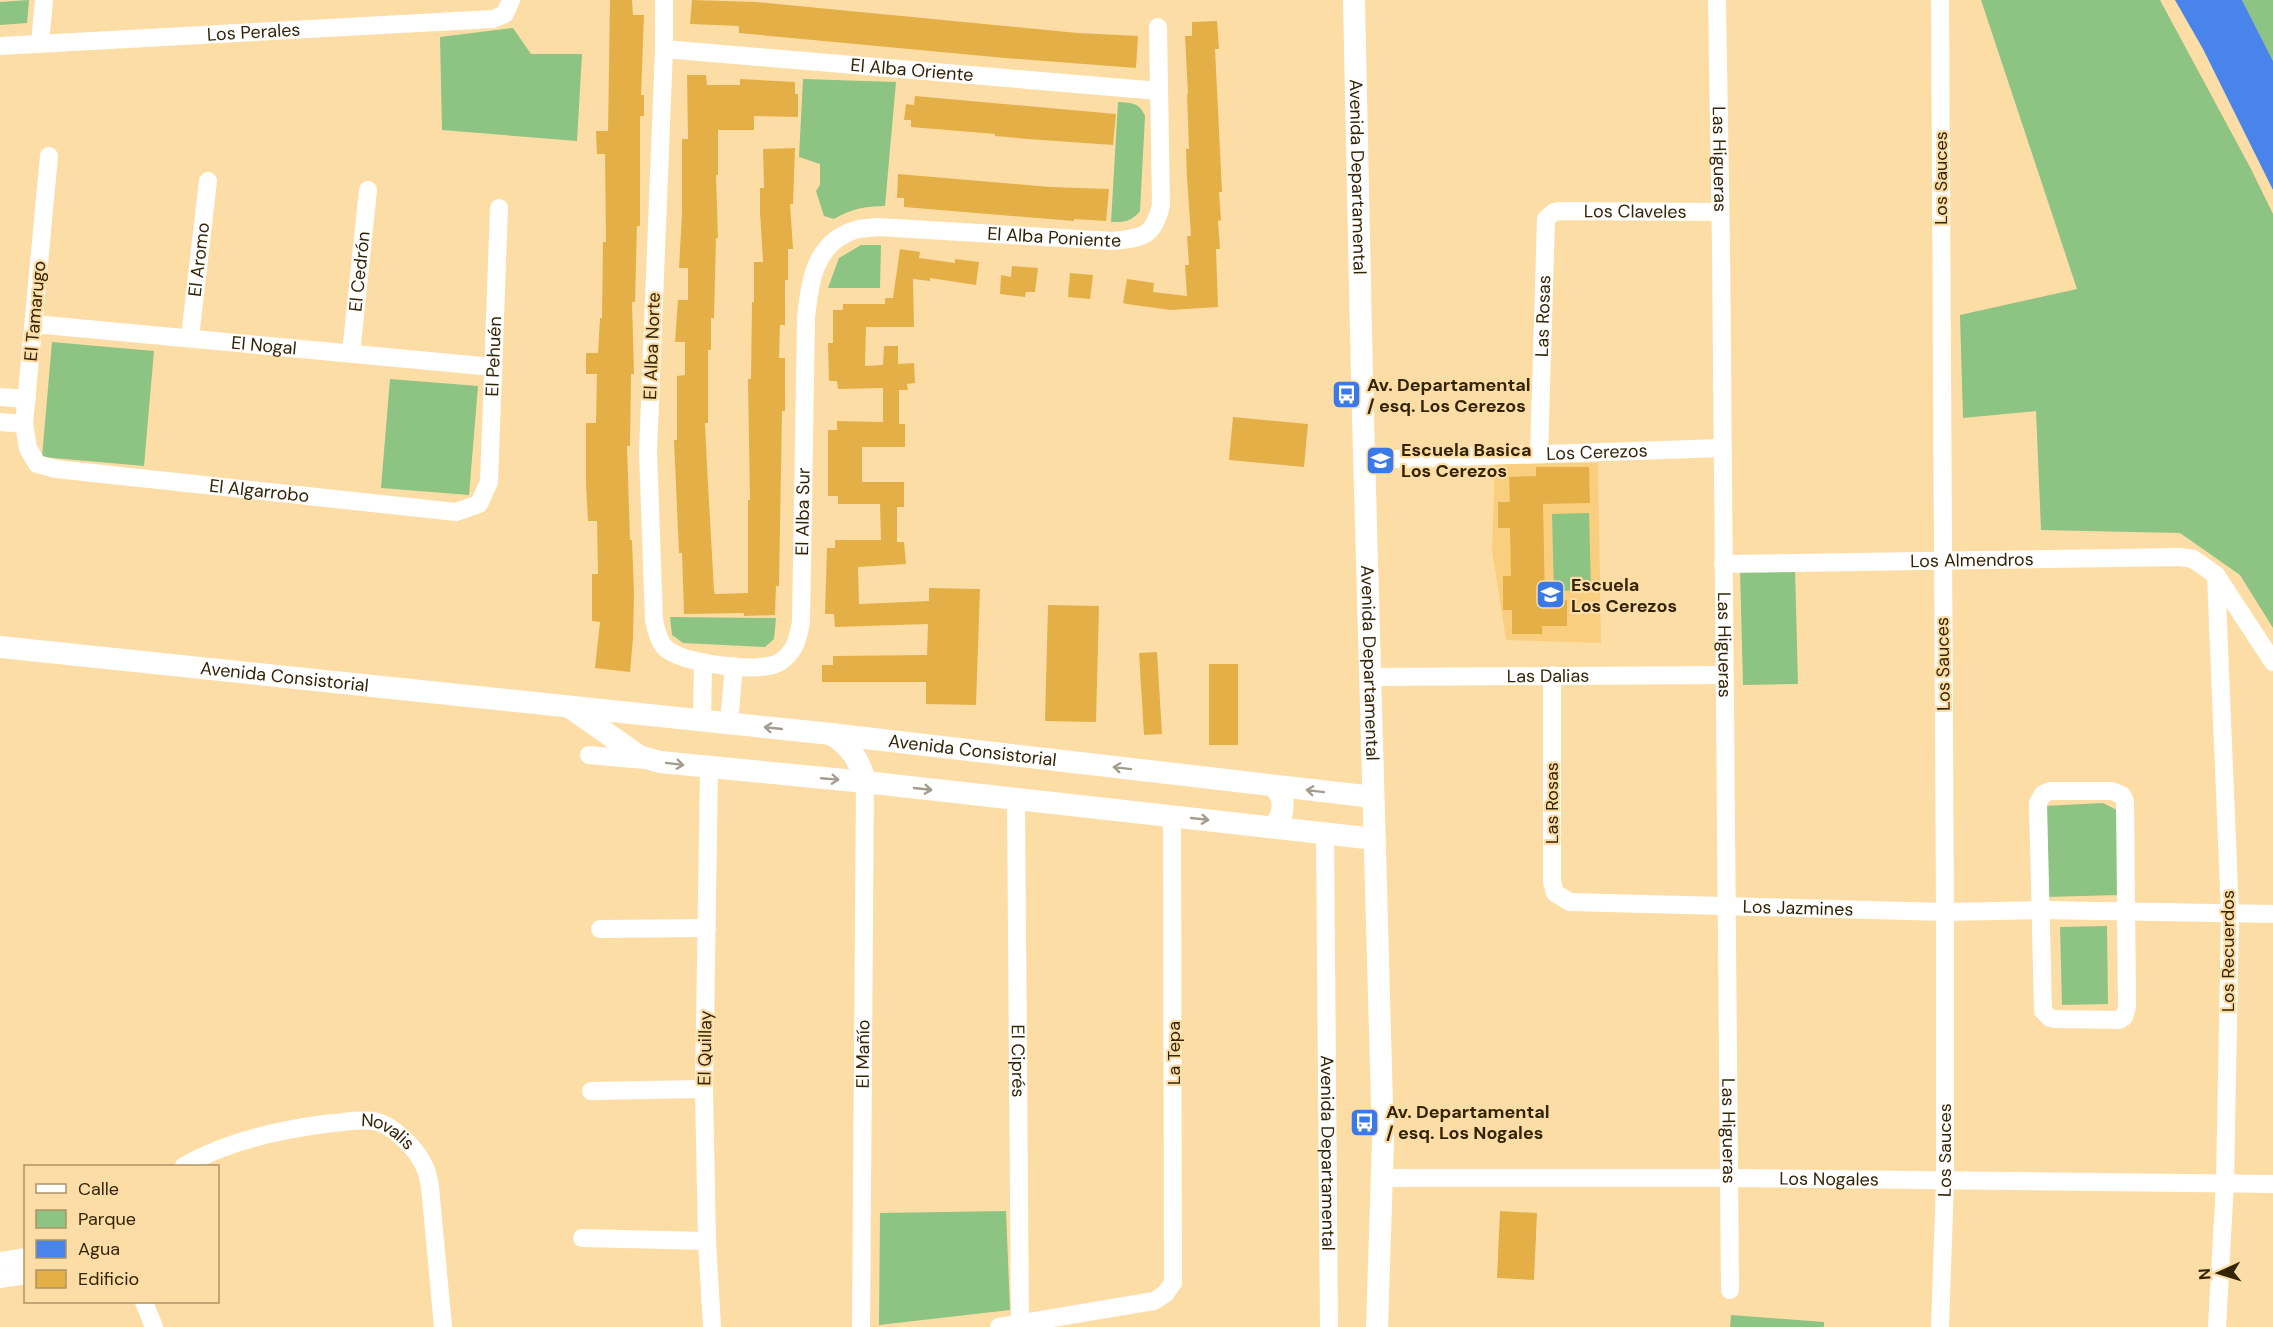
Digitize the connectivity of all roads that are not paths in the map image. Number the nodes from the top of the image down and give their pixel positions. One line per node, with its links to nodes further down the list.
1 (44, 0): 8 (street)
2 (664, 0): 10 (street, El Alba Norte)
3 (1354, 0): 29 (street, Avenida Departamental)
4 (1717, 0): 16 (street, Las Higueras)
5 (1940, 0): 32 (street, Los Sauces)
6 (508, 7): 8 (street, Los Perales)
7 (1158, 27): 11 (street, El Alba Poniente)
8 (40, 43): 9 (street, Los Perales)
9 (0, 46)
10 (664, 49): 11 (street, El Alba Oriente); 37 (street, El Alba Norte)
11 (1160, 91): 18 (street, El Alba Poniente)
12 (49, 156): 19 (street, El Tamarugo)
13 (208, 181): 20 (street, El Aromo)
14 (368, 190): 21 (street, El Cedrón)
15 (499, 208): 22 (street, El Pehuén)
16 (1720, 212): 17 (street, Los Claveles); 27 (street, Las Higueras)
17 (1550, 214): 28 (street, Las Rosas)
18 (822, 253): 38 (street, El Alba Sur)
19 (34, 324): 20 (street, El Nogal); 24 (street, El Tamarugo)
20 (190, 337): 21 (street, El Nogal)
21 (351, 353): 22 (street, El Nogal)
22 (493, 366): 31 (street, El Pehuén)
23 (0, 397): 24 (street)
24 (27, 399): 26 (street, El Tamarugo)
25 (0, 422): 26 (street)
26 (24, 424): 30 (street, El Tamarugo)
27 (1722, 448): 28 (street, Los Cerezos); 33 (street, Las Higueras)
28 (1539, 454): 29 (street, Los Cerezos)
29 (1365, 460): 41 (street, Avenida Departamental)
30 (37, 464): 31 (street, El Algarrobo)
31 (479, 504)
32 (1942, 561): 33 (street, Los Almendros); 34 (street, Los Almendros); 63 (street, Los Sauces)
33 (1723, 564): 40 (street, Las Higueras)
34 (2216, 575): 36 (street); 64 (street, Los Recuerdos)
35 (0, 647): 42 (street, Avenida Consistorial)
36 (2273, 662)
37 (703, 664): 38 (street, El Alba Norte); 44 (street)
38 (734, 666): 45 (street)
39 (1552, 675): 40 (street, Las Dalias); 41 (street, Las Dalias); 59 (street, Las Rosas)
40 (1724, 675): 60 (street, Las Higueras)
41 (1371, 677): 53 (street, Avenida Departamental)
42 (570, 707): 43 (street, Avenida Consistorial); 47 (street)
43 (649, 715): 44 (street, Avenida Consistorial); 47 (street)
44 (702, 720): 45 (street, Avenida Consistorial)
45 (729, 723): 46 (street, Avenida Consistorial, one-way to 45)
46 (831, 734): 51 (street); 52 (street, Avenida Consistorial, one-way to 46)
47 (623, 746): 49 (street)
48 (589, 754): 49 (street)
49 (648, 760): 50 (street, one-way to 50)
50 (709, 768): 51 (street, one-way to 51); 66 (street, El Quillay)
51 (865, 782): 54 (street, one-way to 54); 88 (street, El Mañío)
52 (1275, 786): 53 (street, Avenida Consistorial, one-way to 52); 56 (street)
53 (1373, 798): 58 (street, Avenida Departamental)
54 (1016, 799): 55 (street); 84 (street, El Ciprés)
55 (1172, 816): 56 (street, one-way to 56); 84 (street, La Tepa)
56 (1273, 827): 57 (street)
57 (1325, 833): 58 (street); 90 (street, Avenida Departamental)
58 (1375, 839): 71 (street, Avenida Departamental)
59 (1555, 893): 60 (street, Los Jazmines)
60 (1726, 905): 63 (street, Los Jazmines); 72 (street, Las Higueras)
61 (2041, 910): 62 (street, Los Jazmines); 62 (street); 62 (street); 63 (street, Los Jazmines)
62 (2127, 911): 64 (street, Los Jazmines)
63 (1946, 912): 73 (street, Los Sauces)
64 (2230, 914): 65 (street, Los Jazmines); 74 (street, Los Recuerdos)
65 (2273, 914)
66 (706, 928): 67 (street); 68 (street, El Quillay)
67 (600, 929)
68 (704, 1089): 69 (street); 77 (street, El Quillay)
69 (591, 1091)
70 (188, 1165): 86 (street, Novalis)
71 (1383, 1178): 72 (street, Los Nogales); 91 (street, Avenida Departamental)
72 (1730, 1178): 73 (street, Los Nogales); 82 (street, Las Higueras)
73 (1945, 1181): 74 (street, Los Nogales); 92 (street, Los Sauces)
74 (2225, 1183): 75 (street, Los Nogales); 93 (street, Los Recuerdos)
75 (2273, 1184)
76 (582, 1238): 77 (street)
77 (706, 1241): 87 (street, El Quillay)
78 (24, 1257): 79 (street)
79 (0, 1261)
80 (24, 1275): 81 (street)
81 (0, 1279)
82 (1730, 1290)
83 (144, 1303): 85 (street)
84 (1020, 1324): 89 (street)
85 (154, 1327)
86 (443, 1327)
87 (712, 1327)
88 (861, 1327)
89 (999, 1327)
90 (1329, 1327)
91 (1377, 1327)
92 (1940, 1327)
93 (2217, 1327)

